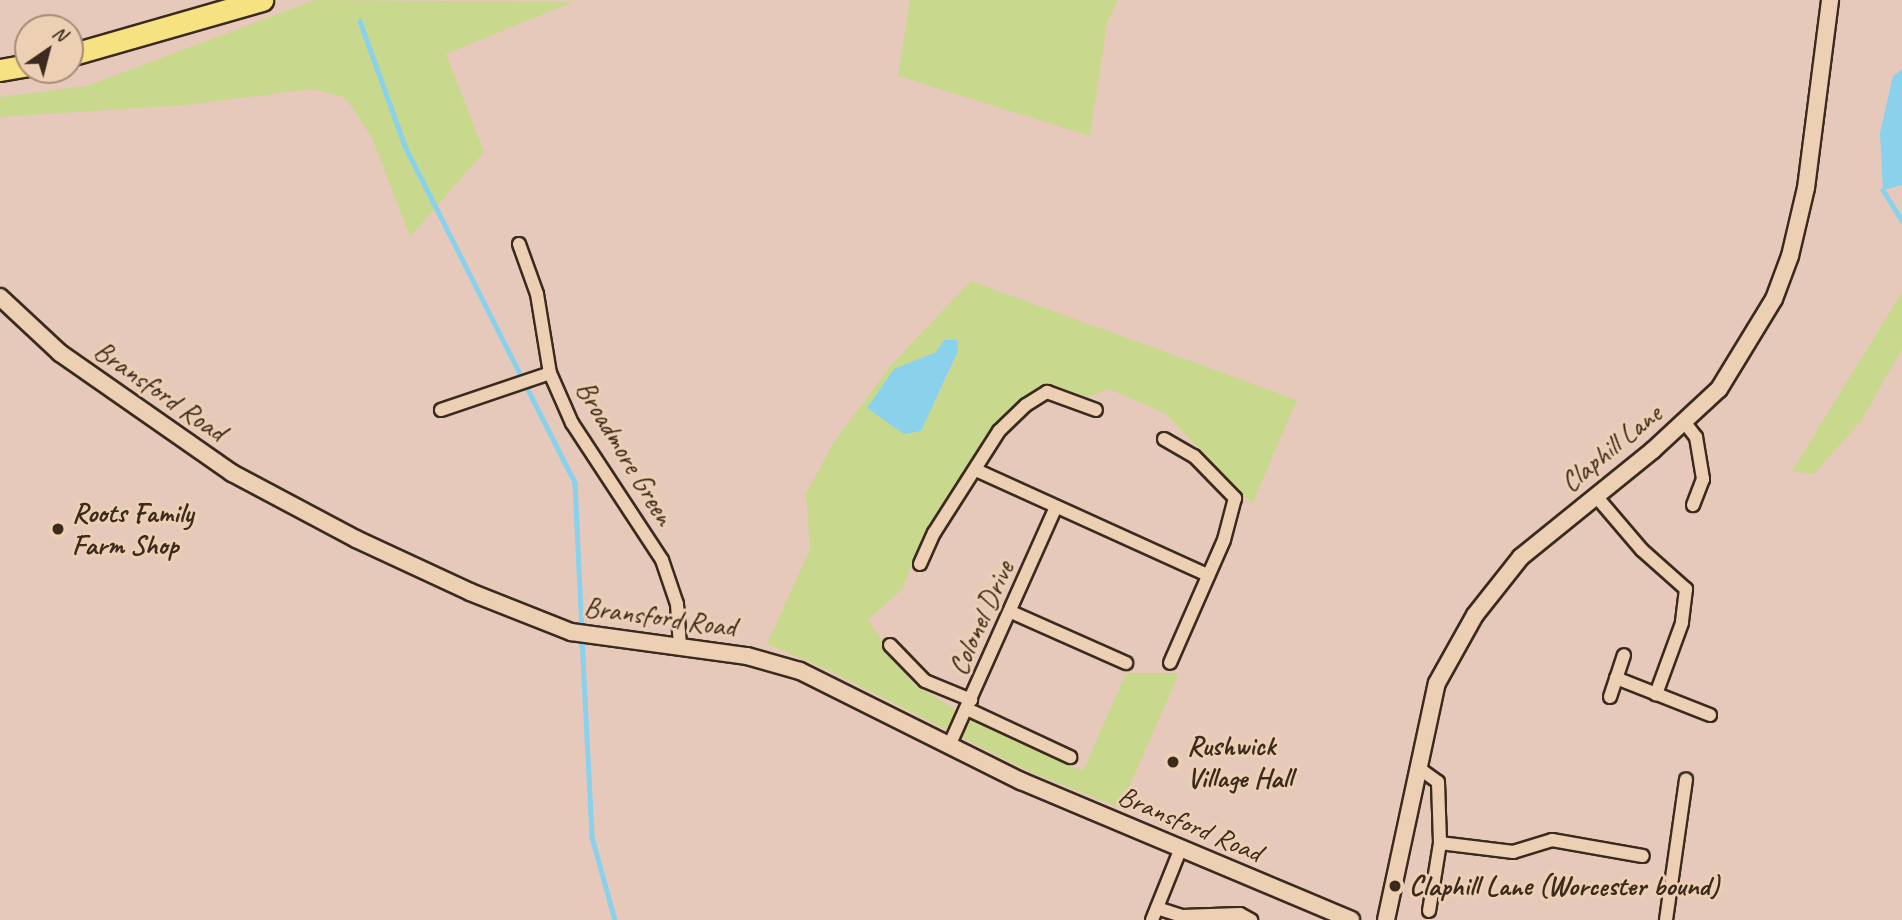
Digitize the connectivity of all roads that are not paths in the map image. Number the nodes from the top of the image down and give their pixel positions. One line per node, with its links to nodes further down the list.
1 (262, 0): 3 (highway)
2 (1830, 0): 9 (street, Claphill Lane)
3 (84, 51)
4 (519, 243): 6 (street, Broadmore Green)
5 (0, 297): 19 (street, Bransford Road)
6 (550, 373): 7 (street); 19 (street, Broadmore Green)
7 (441, 410)
8 (1097, 410): 11 (street)
9 (1685, 423): 12 (street, Claphill Lane); 13 (street)
10 (1164, 439): 16 (street)
11 (976, 470): 14 (street); 15 (street)
12 (1595, 495): 24 (street); 30 (street, Claphill Lane)
13 (1693, 505)
14 (1055, 509): 16 (street); 17 (street, Colonel Drive)
15 (920, 564)
16 (1208, 575): 22 (street)
17 (1011, 612): 21 (street); 26 (street, Colonel Drive)
18 (890, 645): 26 (street)
19 (680, 646): 28 (street, Bransford Road)
20 (1624, 655): 23 (street)
21 (1126, 663)
22 (1170, 663)
23 (1616, 678): 24 (street); 25 (street)
24 (1656, 694): 27 (street)
25 (1610, 697)
26 (969, 705): 28 (street, Colonel Drive); 29 (street)
27 (1710, 715)
28 (949, 746): 33 (street, Bransford Road)
29 (1070, 757)
30 (1420, 769): 32 (street); 39 (street, Claphill Lane)
31 (1686, 779): 40 (street)
32 (1440, 843): 34 (street); 35 (street)
33 (1181, 848): 36 (street); 38 (street, Bransford Road)
34 (1643, 856)
35 (1429, 911)
36 (1154, 914): 37 (street)
37 (1251, 920)
38 (1351, 920)
39 (1386, 920)
40 (1666, 920)

